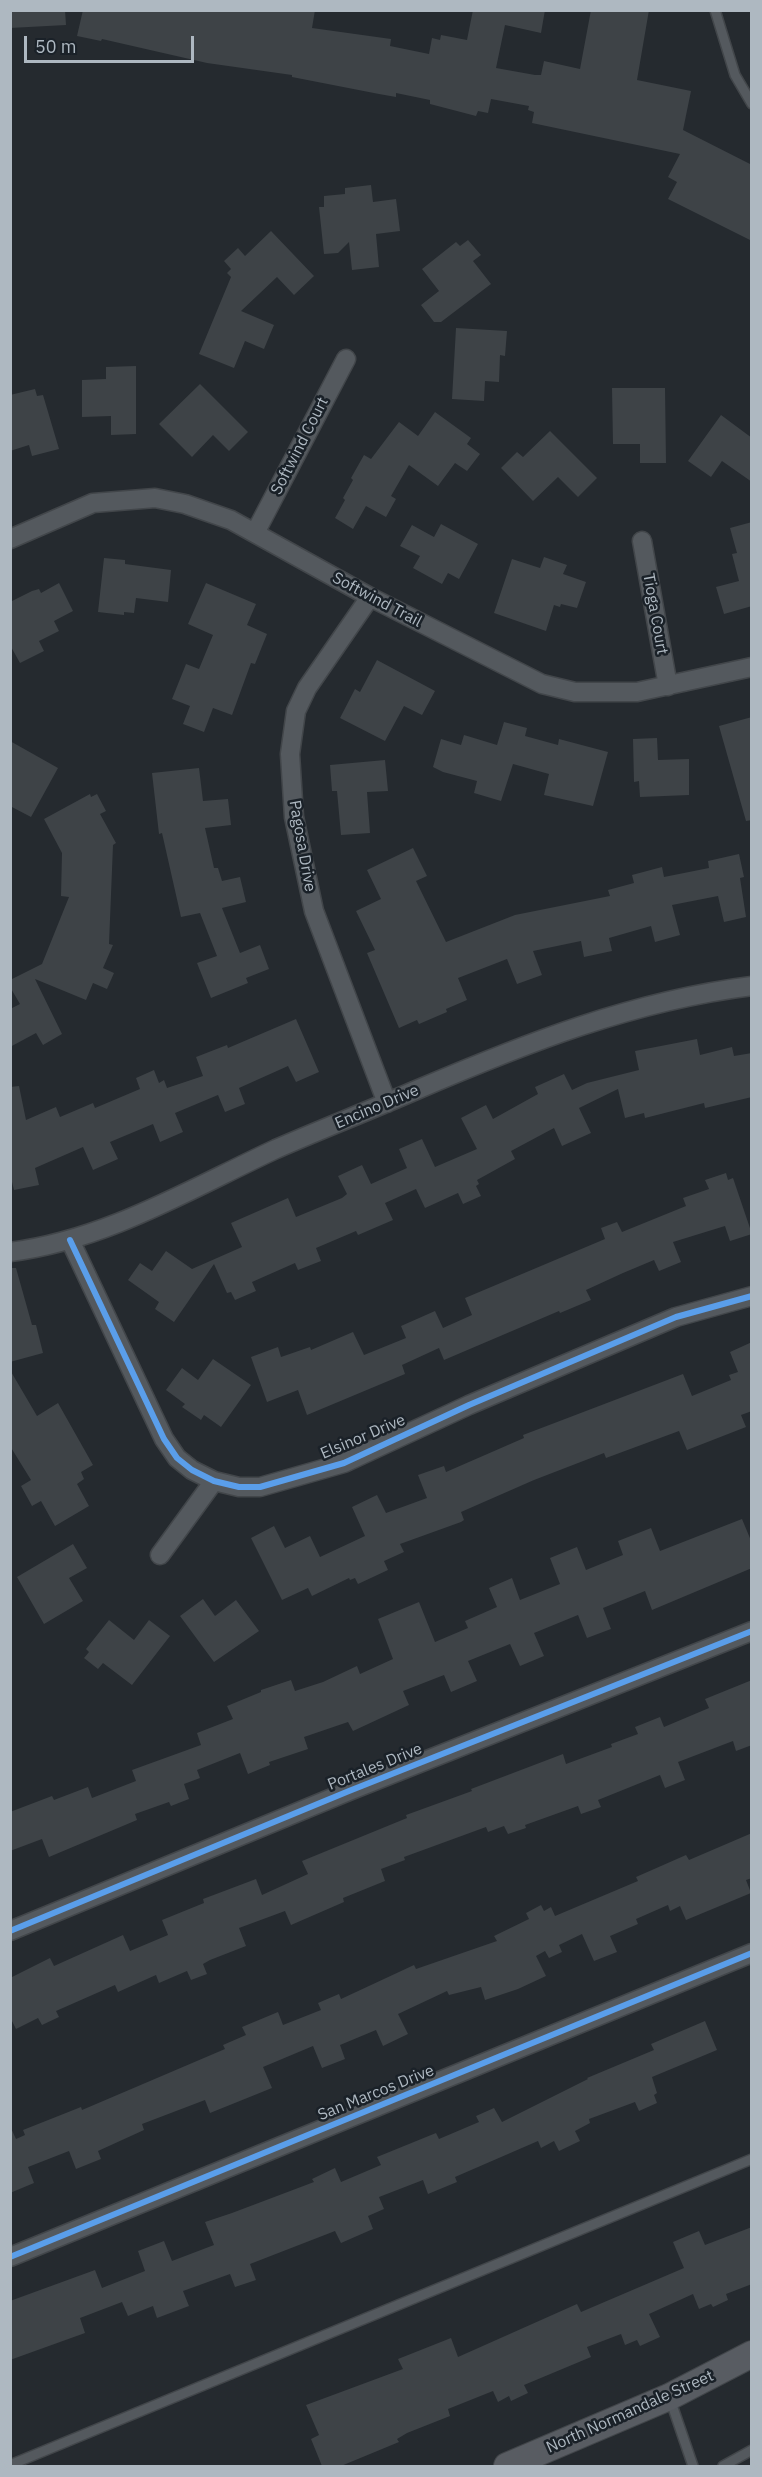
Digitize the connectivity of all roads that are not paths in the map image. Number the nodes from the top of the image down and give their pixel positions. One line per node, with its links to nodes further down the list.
1 (715, 10): 2 (lane)
2 (752, 104)
3 (346, 359): 4 (street, Softwind Court)
4 (255, 533): 5 (street, Softwind Trail); 7 (street, Softwind Trail)
5 (10, 539)
6 (642, 541): 9 (street, Tioga Court)
7 (370, 597): 9 (street, Softwind Trail); 11 (street, Pagosa Drive)
8 (752, 667): 9 (street, Softwind Trail)
9 (668, 686)
10 (752, 986): 11 (street, Encino Drive)
11 (387, 1102): 12 (street, Encino Drive)
12 (70, 1240): 13 (street, Encino Drive); 15 (street, Elsinor Drive)
13 (10, 1252)
14 (752, 1296): 15 (street, Elsinor Drive)
15 (214, 1481): 16 (street)
16 (160, 1555)
17 (752, 1631): 18 (street, Portales Drive)
18 (10, 1930)
19 (752, 1953): 21 (street, San Marcos Drive)
20 (752, 2159): 26 (lane)
21 (10, 2257)
22 (752, 2354): 23 (street, North Normandale Street)
23 (669, 2397): 25 (street, North Normandale Street); 27 (lane)
24 (752, 2450): 28 (lane)
25 (519, 2464)
26 (10, 2465)
27 (693, 2466)
28 (723, 2466)

